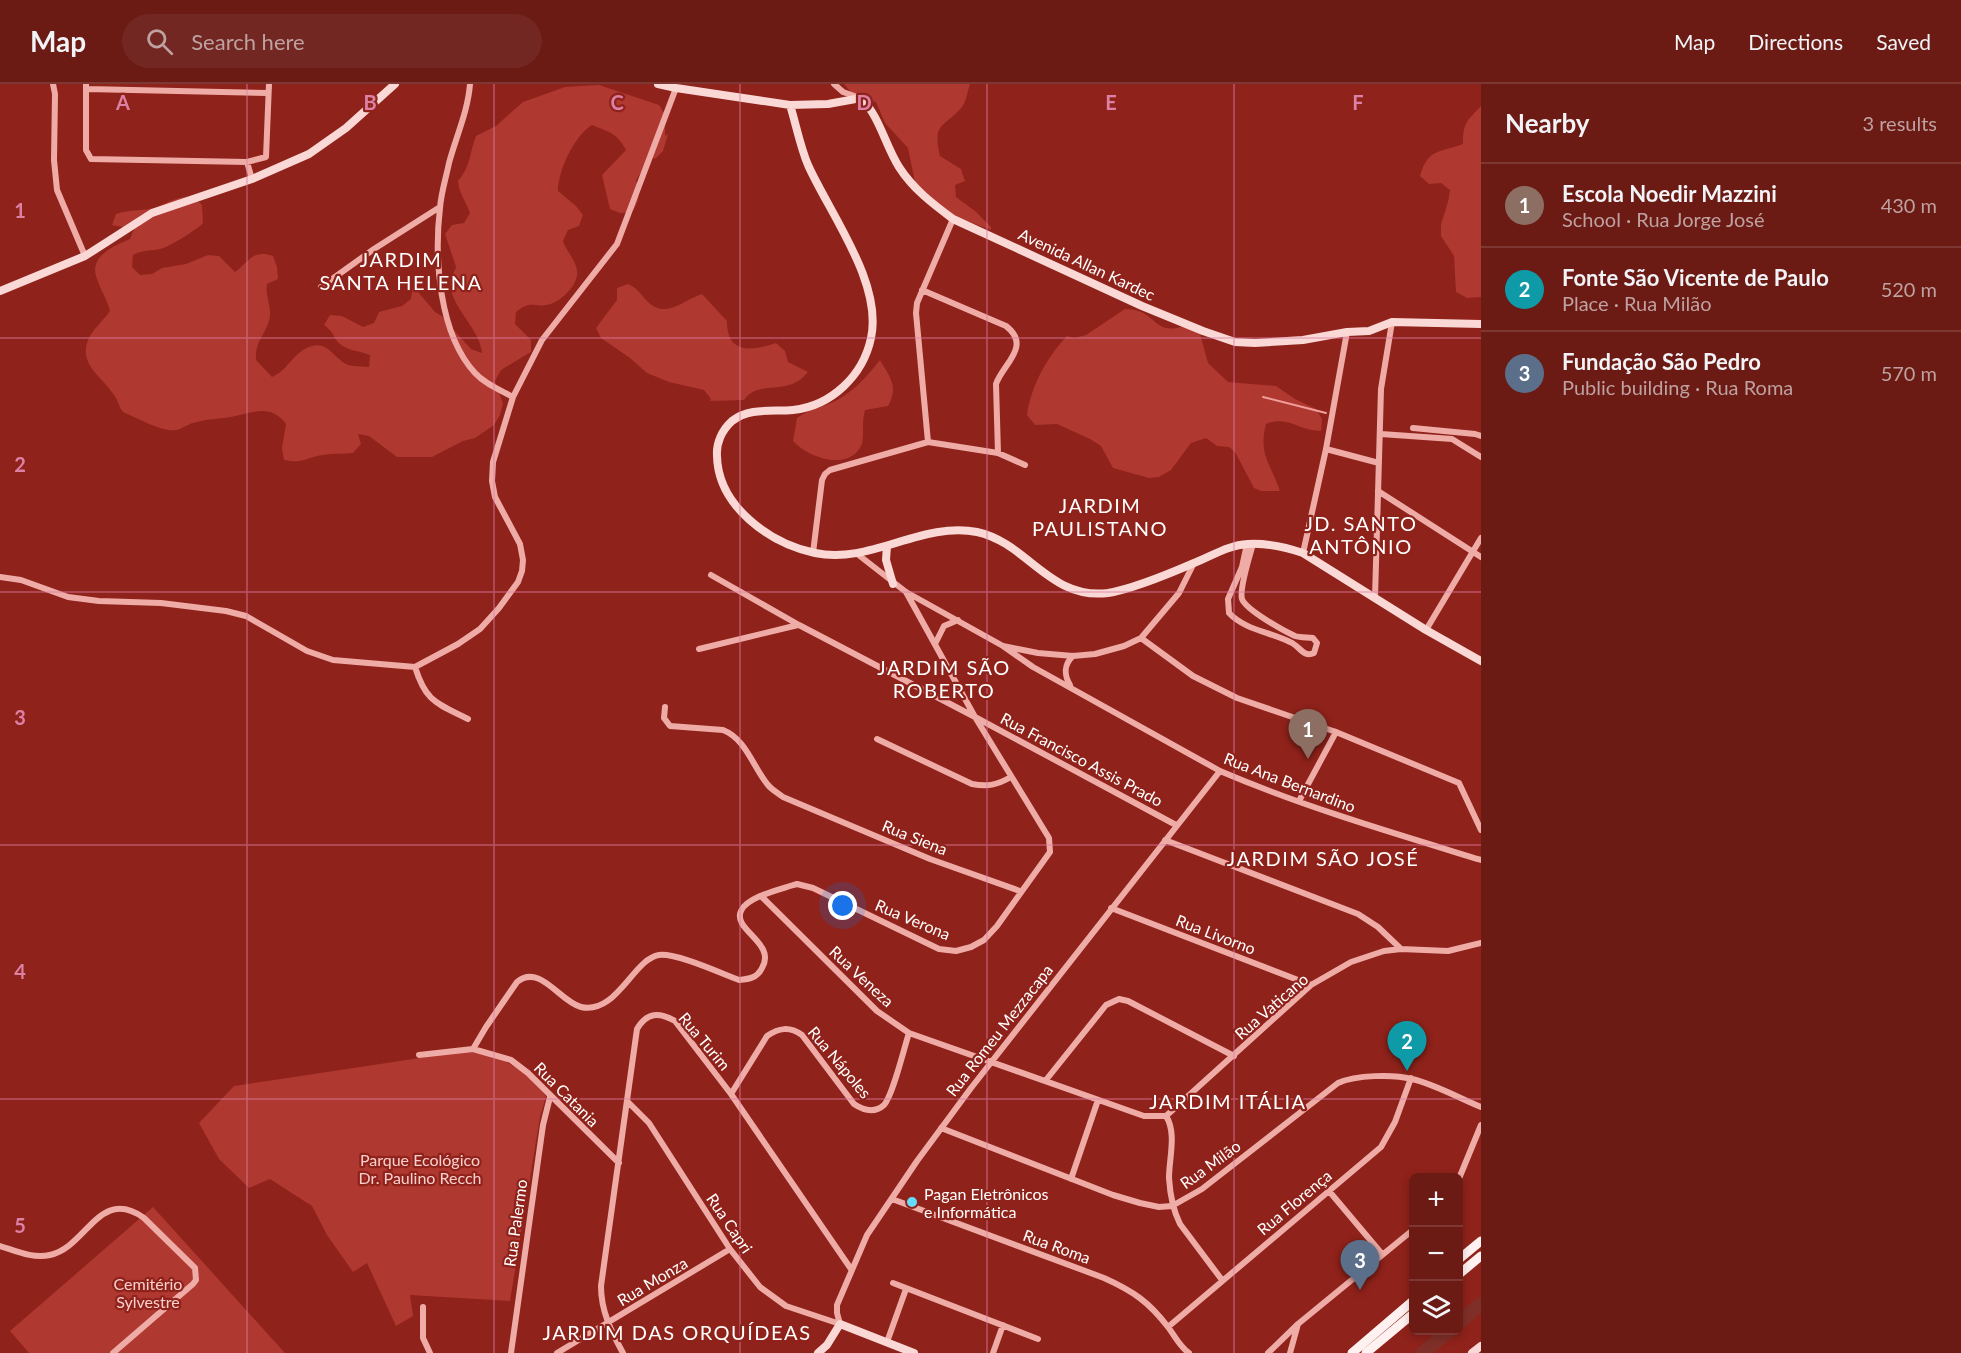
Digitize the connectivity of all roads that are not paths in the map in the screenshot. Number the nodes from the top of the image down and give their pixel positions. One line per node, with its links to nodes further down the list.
1 (53, 84): 18 (street)
2 (268, 84): 9 (street)
3 (395, 84): 14 (street)
4 (470, 84): 16 (street)
5 (658, 84): 8 (street)
6 (834, 84): 10 (street)
7 (86, 86): 9 (street); 13 (street)
8 (676, 88): 11 (street); 25 (street)
9 (268, 93): 12 (street)
10 (861, 98): 11 (street); 17 (street, Avenida Allan Kardec)
11 (790, 105): 40 (street)
12 (266, 157): 13 (street); 14 (street)
13 (247, 162): 15 (street)
14 (273, 170): 15 (street)
15 (252, 179): 18 (street)
16 (440, 207): 19 (street); 25 (street)
17 (953, 219): 20 (street); 24 (street, Avenida Allan Kardec)
18 (85, 256): 21 (street)
19 (321, 287)
20 (921, 290): 29 (street); 31 (street)
21 (0, 291)
22 (1392, 322): 23 (street, Avenida Allan Kardec); 24 (street, Avenida Allan Kardec); 27 (street)
23 (1481, 324)
24 (1347, 332): 30 (street)
25 (513, 397): 62 (street)
26 (1413, 428): 28 (street)
27 (1381, 434): 32 (street); 33 (street)
28 (1481, 436)
29 (928, 442): 31 (street); 40 (street)
30 (1326, 449): 33 (street); 42 (street)
31 (998, 453): 34 (street)
32 (1481, 457)
33 (1379, 463): 35 (street)
34 (1025, 465)
35 (1378, 491): 39 (street); 50 (street)
36 (1481, 538): 39 (street)
37 (1250, 544): 42 (street); 44 (street); 49 (street); 51 (street)
38 (886, 546): 41 (street); 44 (street); 47 (street)
39 (1473, 552): 43 (street); 54 (street)
40 (813, 553): 41 (street)
41 (856, 553): 47 (street)
42 (1303, 553): 50 (street)
43 (1481, 557)
44 (1194, 563): 55 (street)
45 (711, 575): 53 (street, Rua Francisco Assis Prado)
46 (0, 577): 62 (street)
47 (893, 584): 48 (street)
48 (906, 592): 52 (street); 56 (street)
49 (1242, 598): 51 (street); 51 (street)
50 (1375, 598): 54 (street)
51 (1228, 599)
52 (958, 620): 56 (street); 57 (street)
53 (799, 625): 58 (street); 66 (street, Rua Francisco Assis Prado)
54 (1426, 630): 61 (street)
55 (1141, 639): 60 (street); 68 (street)
56 (935, 644): 66 (street)
57 (1003, 646): 59 (street); 63 (street, Rua Ana Bernardino)
58 (699, 649)
59 (1038, 653): 60 (street); 63 (street)
60 (1073, 656): 64 (street)
61 (1481, 661)
62 (415, 667): 67 (street)
63 (1034, 667): 64 (street, Rua Ana Bernardino)
64 (1070, 686): 70 (street, Rua Ana Bernardino)
65 (665, 707): 77 (street, Rua Siena)
66 (975, 717): 71 (street); 73 (street, Rua Francisco Assis Prado)
67 (468, 719)
68 (1336, 732): 72 (street); 74 (street)
69 (876, 739): 71 (street)
70 (1220, 771): 72 (street, Rua Ana Bernardino); 73 (street, Rua Romeu Mezzacapa)
71 (1011, 777): 77 (street, Rua Verona)
72 (1299, 801): 76 (street, Rua Ana Bernardino)
73 (1176, 825): 75 (street, Rua Romeu Mezzacapa)
74 (1481, 830)
75 (1165, 840): 79 (street, Rua Romeu Mezzacapa); 81 (street)
76 (1481, 860)
77 (1020, 891): 78 (street, Rua Verona)
78 (761, 896): 83 (street, Rua Veneza); 84 (street, Rua Verona)
79 (1111, 908): 82 (street, Rua Livorno); 87 (street, Rua Romeu Mezzacapa)
80 (1481, 943): 81 (street, Rua Vaticano)
81 (1401, 949): 82 (street, Rua Vaticano)
82 (1311, 985): 86 (street, Rua Vaticano)
83 (909, 1033): 87 (street, Rua Veneza); 90 (street, Rua Nápoles)
84 (473, 1048): 85 (street, Rua Catania); 91 (street, Rua Catania)
85 (419, 1054)
86 (1234, 1056): 89 (street); 95 (street, Rua Vaticano)
87 (993, 1061): 89 (street, Rua Veneza); 97 (street, Rua Romeu Mezzacapa)
88 (1411, 1078): 94 (street, Rua Milão); 101 (street, Rua Florença); 103 (street, Rua Milão)
89 (1046, 1080): 92 (street, Rua Veneza)
90 (731, 1094): 93 (street, Rua Turim); 111 (street, Rua Turim)
91 (550, 1097): 98 (street, Rua Catania); 129 (street, Rua Palermo)
92 (1098, 1100): 95 (street, Rua Veneza); 100 (street)
93 (627, 1101): 98 (street, Rua Turim); 107 (street, Rua Capri)
94 (1481, 1107)
95 (1166, 1116): 103 (street)
96 (1481, 1125): 99 (street)
97 (941, 1128): 100 (street, Rua Milão); 102 (street, Rua Romeu Mezzacapa)
98 (619, 1163): 119 (street, Rua Turim)
99 (1461, 1173)
100 (1071, 1179): 103 (street, Rua Milão)
101 (1329, 1191): 108 (street); 113 (street, Rua Florença)
102 (892, 1199): 111 (street, Rua Romeu Mezzacapa); 123 (street, Rua Roma)
103 (1172, 1206): 113 (street)
104 (1409, 1232): 108 (street)
105 (1481, 1241): 109 (main road)
106 (0, 1246): 127 (street)
107 (730, 1249): 119 (street, Rua Monza); 120 (street, Rua Capri)
108 (1382, 1254): 121 (street)
109 (1463, 1256)
110 (1481, 1256): 112 (main road)
111 (851, 1269): 120 (street, Rua Romeu Mezzacapa)
112 (1463, 1271)
113 (1221, 1280): 123 (street, Rua Florença)
114 (894, 1283): 115 (street)
115 (906, 1289): 122 (street); 125 (street)
116 (1409, 1303): 138 (main road)
117 (423, 1307): 128 (street)
118 (1409, 1316): 139 (main road)
119 (607, 1324): 130 (street, Rua Monza); 131 (street, Rua Turim)
120 (840, 1324): 125 (street); 132 (street)
121 (1298, 1324): 136 (street); 137 (street)
122 (1003, 1325): 124 (street); 134 (street)
123 (1168, 1327): 135 (street, Rua Roma)
124 (1038, 1339)
125 (887, 1342): 133 (street)
126 (1481, 1346): 140 (street)
127 (112, 1353)
128 (430, 1353)
129 (511, 1353)
130 (557, 1353)
131 (623, 1353)
132 (818, 1353)
133 (914, 1353)
134 (993, 1353)
135 (1189, 1353)
136 (1268, 1353)
137 (1290, 1353)
138 (1352, 1353)
139 (1366, 1353)
140 (1472, 1353)

